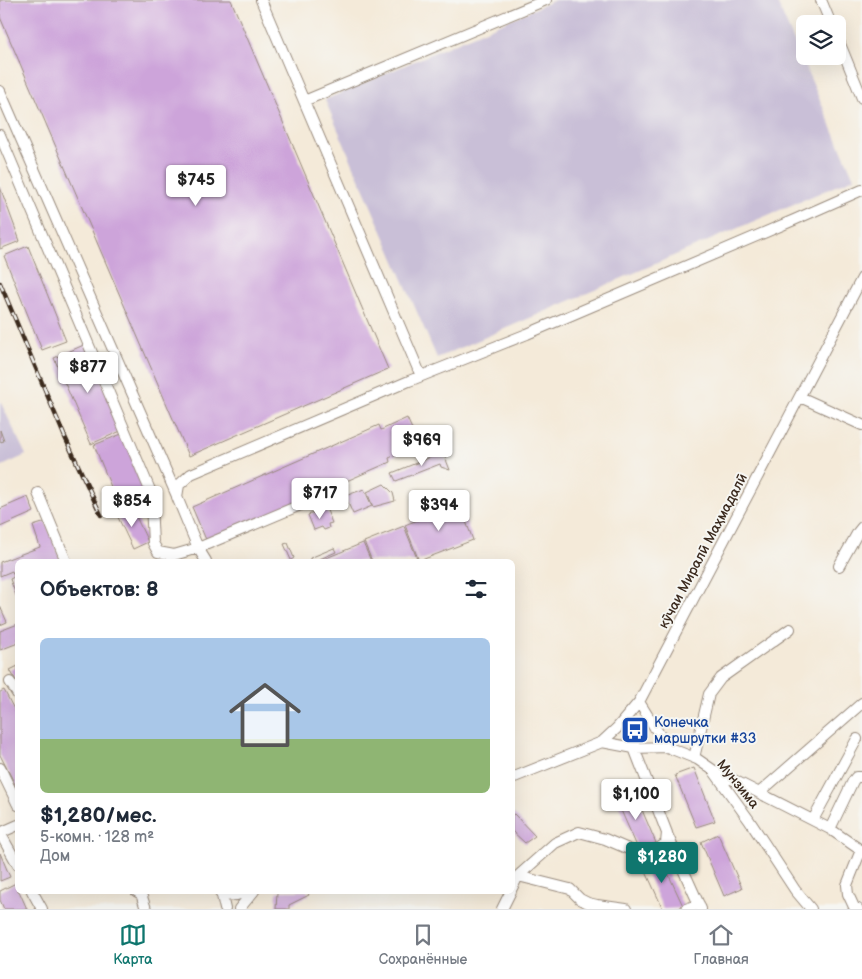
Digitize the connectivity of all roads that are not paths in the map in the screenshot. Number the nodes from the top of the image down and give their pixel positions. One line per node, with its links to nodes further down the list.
1 (261, 0): 8 (street)
2 (546, 0): 8 (street)
3 (821, 0): 4 (street)
4 (827, 15)
5 (846, 59): 7 (street)
6 (0, 91): 17 (street)
7 (862, 98)
8 (304, 101): 12 (street)
9 (0, 135): 19 (street)
10 (862, 190): 12 (street)
11 (862, 278): 13 (street, кӯчаи Миралӣ Маҳмадалӣ)
12 (421, 376): 17 (street)
13 (800, 397): 14 (street); 26 (street, кӯчаи Миралӣ Маҳмадалӣ)
14 (862, 425)
15 (329, 492): 19 (street)
16 (38, 493): 20 (street)
17 (177, 497): 19 (street)
18 (862, 527): 22 (street)
19 (198, 548): 21 (street)
20 (65, 559)
21 (205, 559)
22 (839, 566)
23 (790, 629): 32 (street)
24 (10, 682): 25 (street)
25 (15, 690)
26 (640, 702): 29 (street, кӯчаи Миралӣ Маҳмадалӣ); 30 (street)
27 (862, 703): 38 (street)
28 (857, 739): 41 (street)
29 (602, 742): 31 (street, Мунзима); 35 (street, кӯчаи Миралӣ Маҳмадалӣ)
30 (667, 747): 31 (street, Мунзима); 32 (street, Мунзима)
31 (634, 748): 45 (street)
32 (694, 758): 34 (street, Мунзима)
33 (0, 768): 37 (street)
34 (713, 770): 38 (street); 58 (street, Мунзима)
35 (515, 777)
36 (862, 777): 43 (street)
37 (11, 791): 39 (street); 40 (street)
38 (759, 794): 41 (street)
39 (0, 796)
40 (15, 800)
41 (813, 820): 43 (street)
42 (15, 827): 44 (street)
43 (830, 829): 46 (street)
44 (0, 833): 47 (street)
45 (667, 833): 48 (street); 57 (street)
46 (861, 851): 66 (street)
47 (15, 860)
48 (518, 876): 49 (street); 56 (street)
49 (515, 882)
50 (34, 894): 59 (street)
51 (141, 894): 60 (street)
52 (220, 894): 53 (street); 61 (street)
53 (239, 894)
54 (252, 894): 62 (street)
55 (510, 894): 63 (street)
56 (591, 906): 64 (street)
57 (700, 906): 65 (street)
58 (810, 908)
59 (42, 909)
60 (146, 909)
61 (225, 909)
62 (239, 909)
63 (502, 909)
64 (626, 909)
65 (686, 909)
66 (858, 909)

